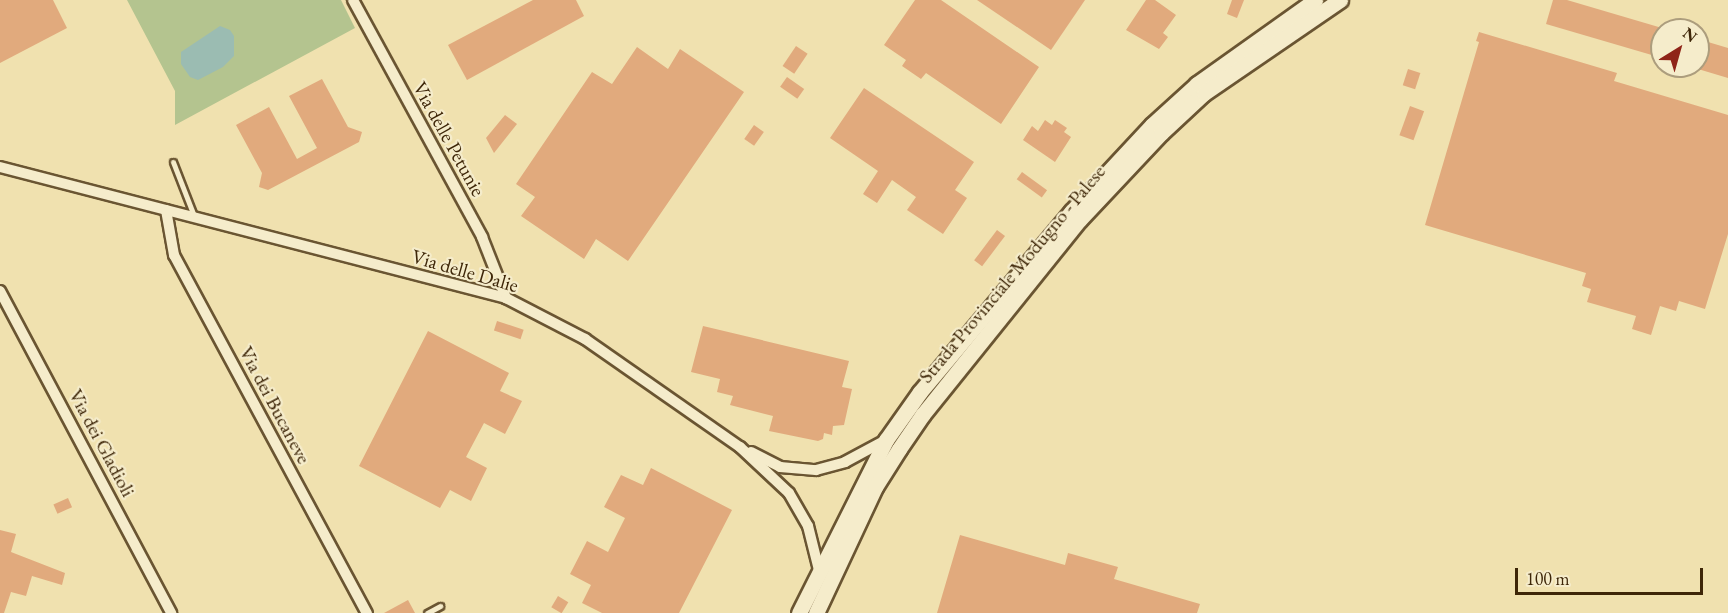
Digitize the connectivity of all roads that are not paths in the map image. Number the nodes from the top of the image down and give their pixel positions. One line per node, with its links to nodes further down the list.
1 (353, 0): 9 (street, Via delle Petunie)
2 (1315, 0): 10 (main road, Strada Provinciale Modugno - Palese)
3 (1340, 0): 18 (main road, Strada Provinciale Modugno - Palese)
4 (173, 162): 7 (lane)
5 (0, 167): 6 (street, Via delle Dalie)
6 (166, 210): 7 (street, Via delle Dalie); 15 (street, Via dei Bucaneve)
7 (194, 218): 9 (street, Via delle Dalie)
8 (0, 291): 14 (street, Via dei Gladioli)
9 (506, 298): 11 (street, Via delle Dalie)
10 (886, 440): 11 (street); 12 (main road, Strada Provinciale Modugno - Palese)
11 (740, 447): 12 (street, Via delle Dalie)
12 (819, 570): 17 (main road, Strada Provinciale Modugno - Palese)
13 (440, 606): 16 (lane)
14 (171, 613)
15 (367, 613)
16 (427, 613)
17 (799, 613)
18 (816, 613)

